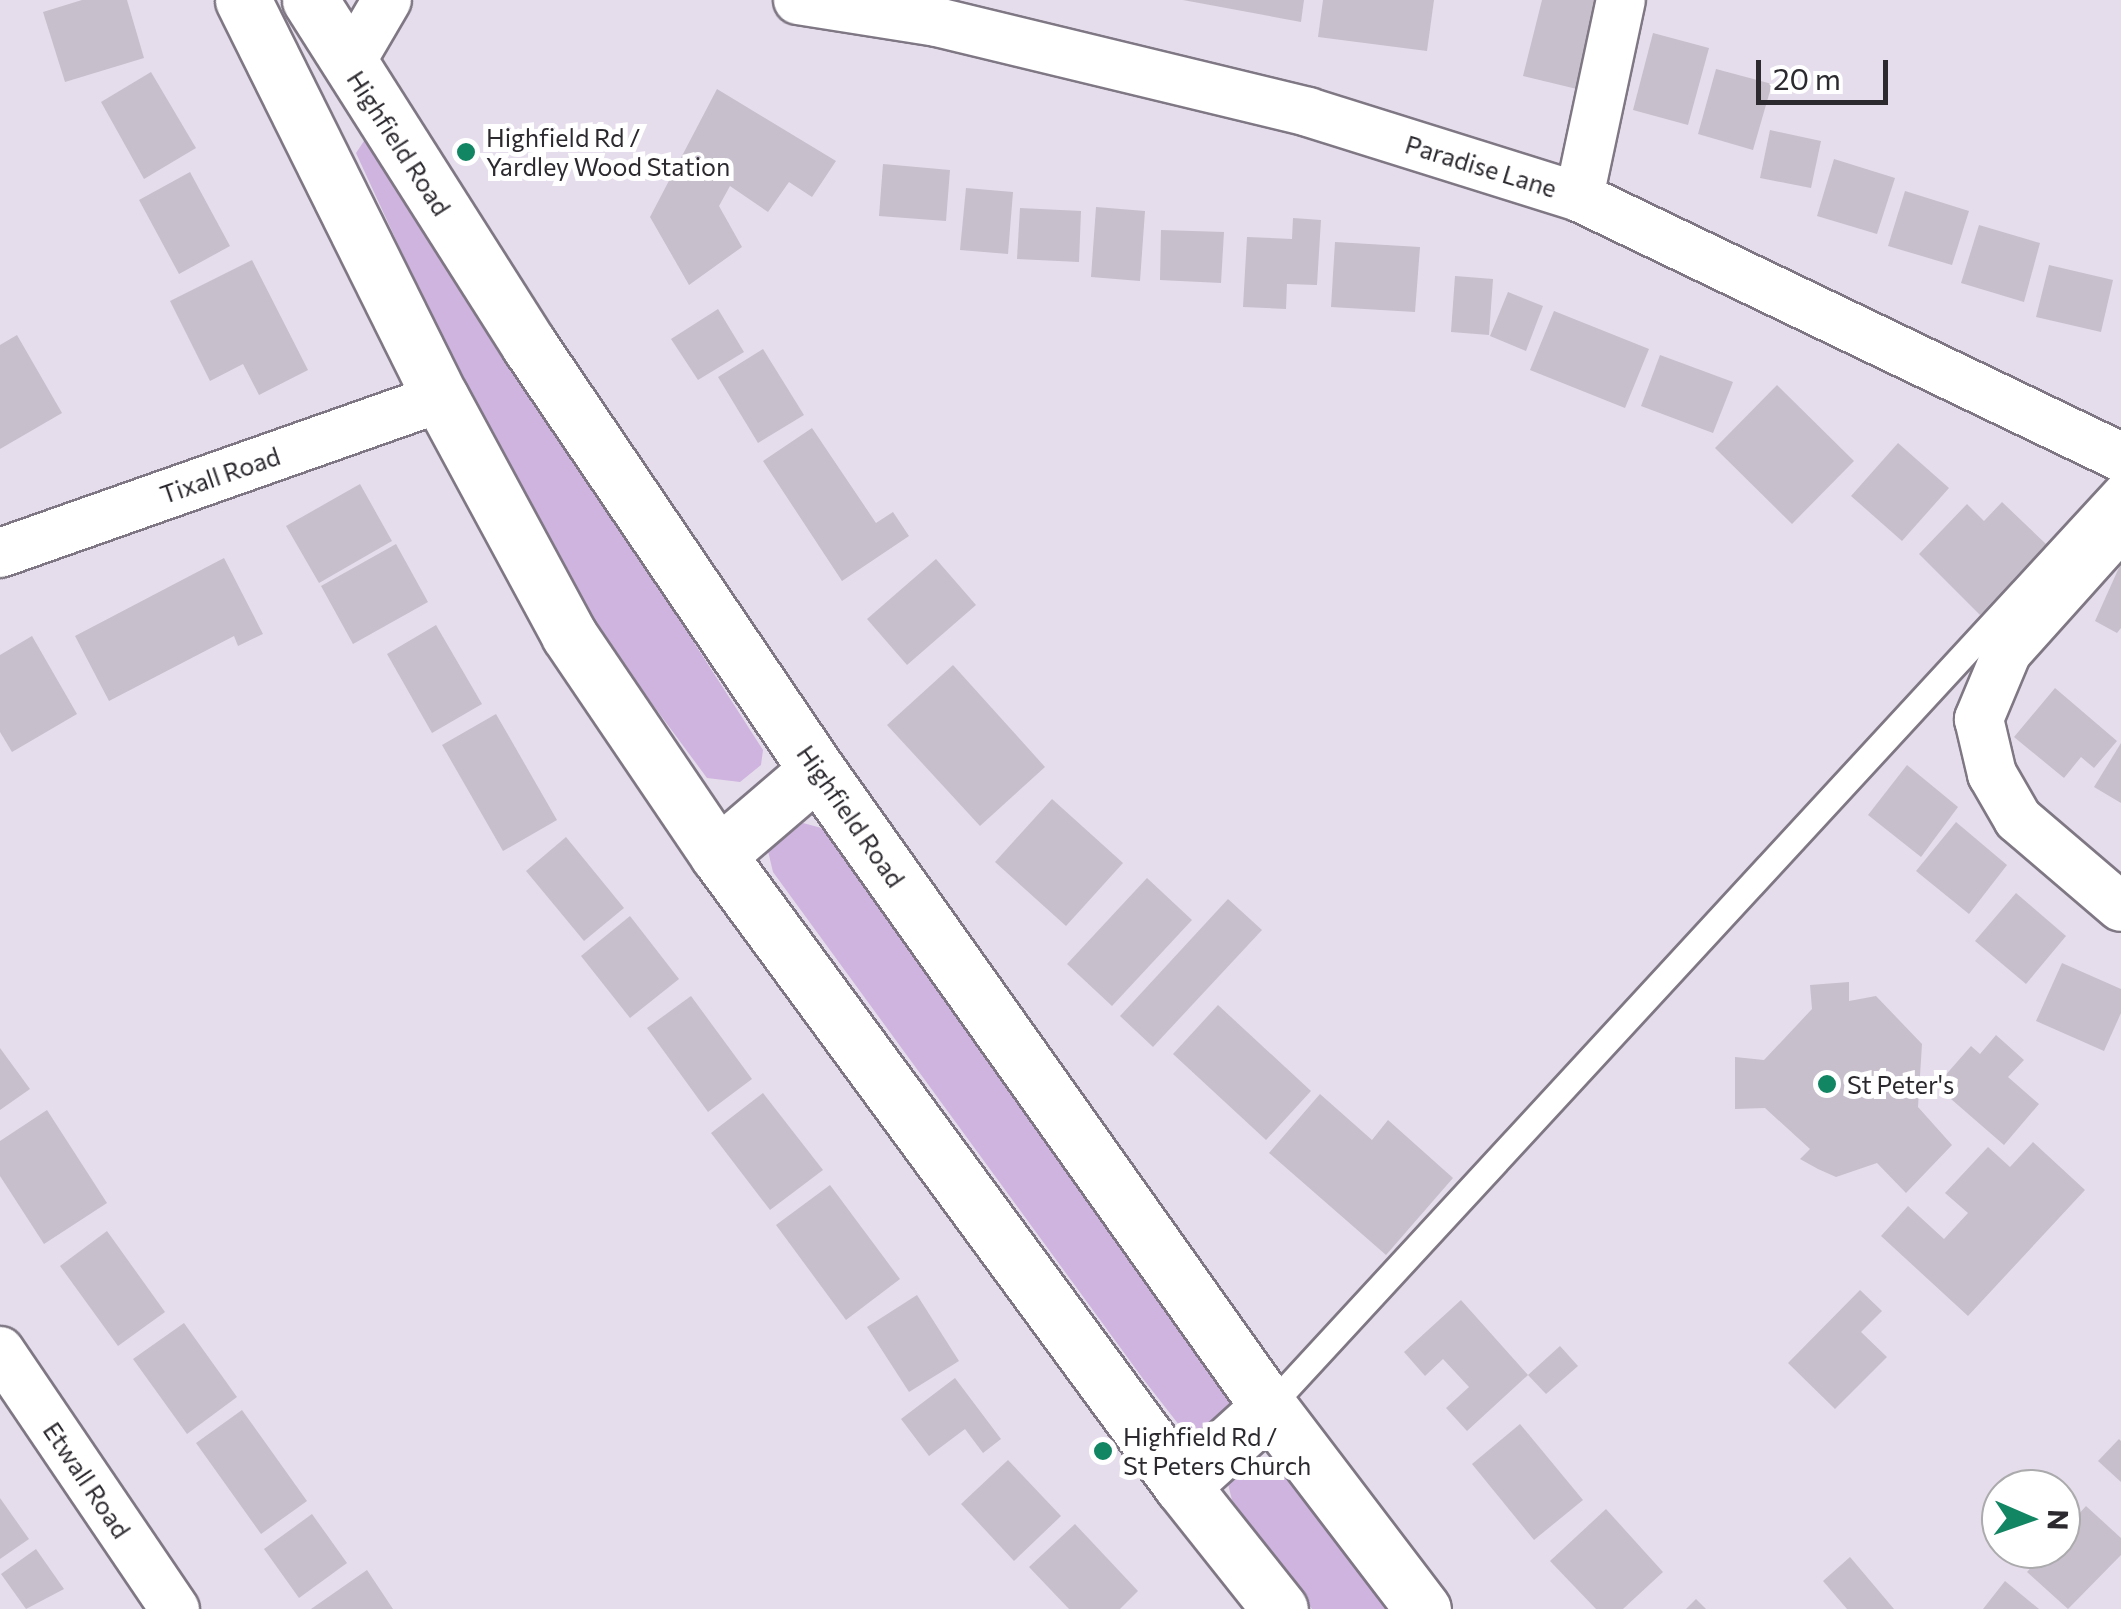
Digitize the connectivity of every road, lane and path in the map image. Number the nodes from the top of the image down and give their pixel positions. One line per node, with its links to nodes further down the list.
1 (243, 0): 8 (street)
2 (310, 0): 6 (street, Highfield Road)
3 (387, 0): 6 (street)
4 (798, 0): 7 (street, Paradise Lane)
5 (1621, 0): 7 (street)
6 (349, 65): 12 (street, Highfield Road)
7 (1580, 197): 9 (street, Paradise Lane)
8 (440, 398): 11 (street, Tixall Road); 13 (street)
9 (2118, 453): 16 (lane)
10 (2121, 525): 14 (street)
11 (0, 553)
12 (818, 770): 13 (street); 16 (street, Highfield Road)
13 (718, 855): 17 (street)
14 (2121, 907)
15 (0, 1351): 18 (street, Etwall Road)
16 (1270, 1407): 17 (street); 20 (street, Highfield Road)
17 (1182, 1486): 19 (street)
18 (175, 1609)
19 (1280, 1609)
20 (1423, 1609)

